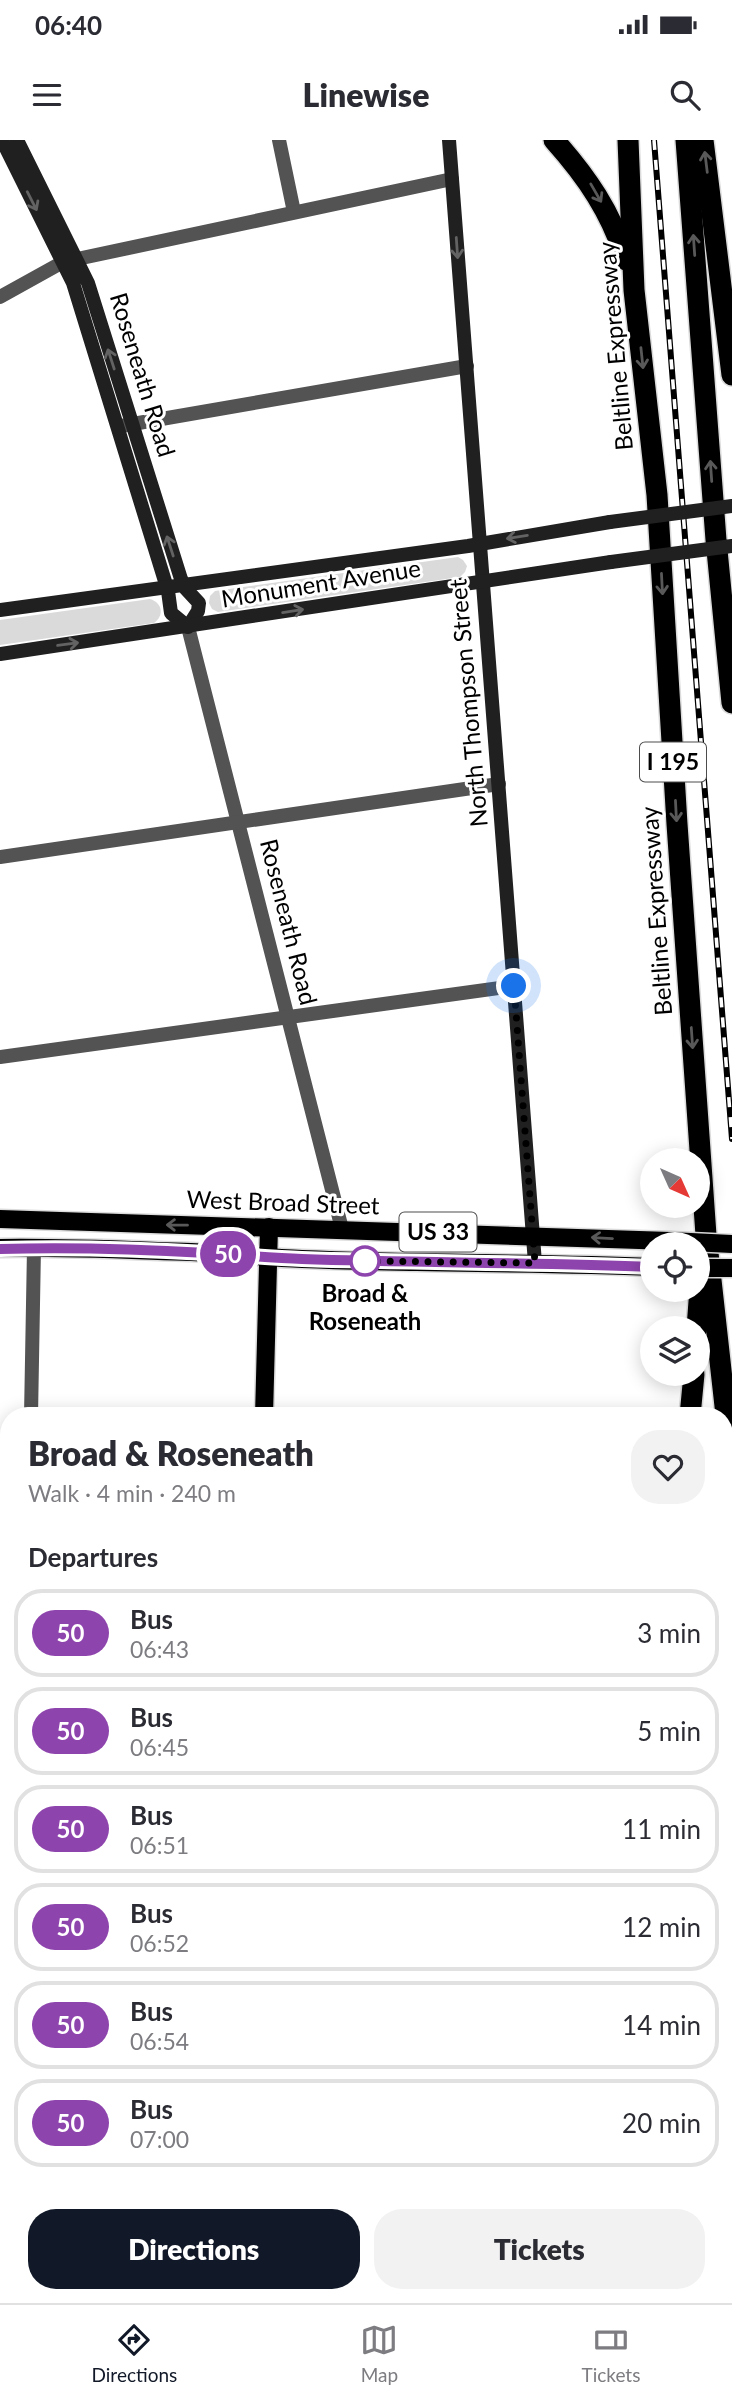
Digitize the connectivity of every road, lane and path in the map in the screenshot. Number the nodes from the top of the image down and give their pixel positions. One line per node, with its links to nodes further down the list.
1 (2, 140): 11 (street, Roseneath Road, one-way to 11)
2 (17, 140): 11 (street, Roseneath Road)
3 (279, 140): 10 (street)
4 (449, 140): 9 (street, North Thompson Street)
5 (554, 140): 12 (highway, one-way to 12)
6 (628, 140): 12 (highway, Beltline Expressway / I 195)
7 (686, 140): 27 (highway, one-way to 7)
8 (703, 140): 15 (highway, one-way to 8)
9 (452, 180): 10 (street); 14 (street, North Thompson Street, one-way to 14)
10 (294, 212): 11 (street)
11 (69, 261): 13 (street); 16 (street, Roseneath Road, one-way to 11); 17 (street, Roseneath Road)
12 (634, 290): 37 (highway, Beltline Expressway / I 195, one-way to 37)
13 (0, 297)
14 (467, 366): 16 (street); 19 (street, North Thompson Street)
15 (732, 375)
16 (132, 425): 17 (street); 22 (street, Roseneath Road, one-way to 16)
17 (116, 427): 23 (street, Roseneath Road)
18 (732, 506): 19 (street, Monument Avenue, one-way to 19, bridge)
19 (479, 543): 21 (street, North Thompson Street); 22 (street, Monument Avenue)
20 (732, 546): 21 (street, Monument Avenue, bridge)
21 (482, 581): 25 (street, Monument Avenue, one-way to 21); 28 (street, North Thompson Street)
22 (183, 584): 23 (street, Monument Avenue); 25 (street, Roseneath Road)
23 (167, 586): 24 (street, Monument Avenue); 25 (street, Roseneath Road)
24 (0, 610)
25 (188, 627): 26 (street, Monument Avenue, one-way to 25); 29 (street, Roseneath Road)
26 (0, 654)
27 (732, 702)
28 (499, 784): 29 (street); 31 (street, North Thompson Street)
29 (237, 822): 30 (street); 32 (street, Roseneath Road)
30 (0, 857)
31 (514, 986): 32 (street); 38 (street, North Thompson Street)
32 (287, 1016): 33 (street); 36 (street, Roseneath Road)
33 (0, 1057)
34 (0, 1219): 35 (main road, West Broad Street / US 33, one-way to 34)
35 (269, 1227): 36 (main road, West Broad Street / US 33); 42 (main road)
36 (342, 1229): 38 (main road, West Broad Street / US 33)
37 (706, 1232)
38 (534, 1235): 39 (main road, West Broad Street / US 33, one-way to 38, bridge); 43 (street, North Thompson Street)
39 (732, 1244)
40 (0, 1248): 41 (main road, US 33)
41 (34, 1248): 42 (main road, US 33); 49 (street)
42 (269, 1257): 43 (main road, US 33); 50 (main road)
43 (535, 1263): 44 (main road, US 33)
44 (640, 1267)
45 (710, 1268): 46 (main road, bridge)
46 (732, 1268)
47 (710, 1271): 52 (highway, Beltline Expressway / I 195)
48 (693, 1386): 51 (highway)
49 (31, 1407)
50 (264, 1407)
51 (691, 1407)
52 (725, 1407)

